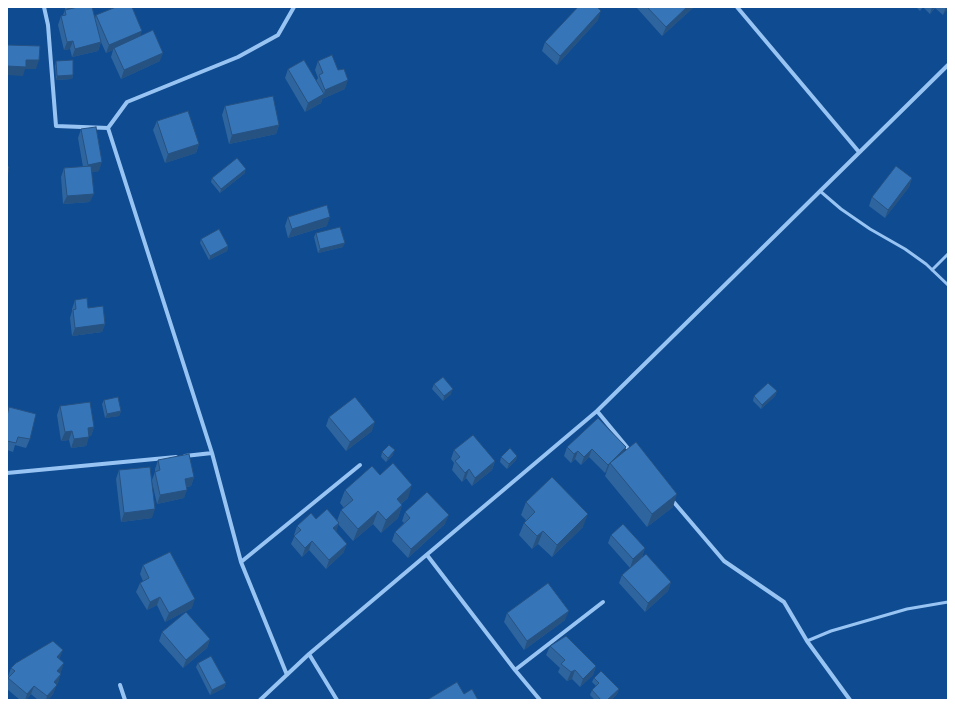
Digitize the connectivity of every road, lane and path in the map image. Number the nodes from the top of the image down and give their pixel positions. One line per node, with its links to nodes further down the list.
1 (44, 7): 5 (street)
2 (294, 7): 5 (street)
3 (737, 7): 6 (street)
4 (948, 65): 6 (street)
5 (108, 128): 12 (street)
6 (859, 152): 7 (street)
7 (820, 191): 9 (lane); 11 (street)
8 (948, 254): 9 (lane)
9 (932, 270): 10 (lane)
10 (948, 285)
11 (597, 411): 13 (street); 17 (street)
12 (212, 452): 15 (street); 18 (street)
13 (633, 453)
14 (360, 465): 18 (street)
15 (7, 473)
16 (668, 495): 21 (street)
17 (427, 555): 22 (street); 23 (street)
18 (241, 562): 24 (street)
19 (603, 602): 23 (street)
20 (948, 602): 21 (lane)
21 (808, 641): 30 (street)
22 (310, 654): 24 (street); 28 (street)
23 (515, 670): 29 (street)
24 (287, 676): 27 (street)
25 (120, 685): 26 (street)
26 (125, 700)
27 (260, 700)
28 (337, 700)
29 (540, 700)
30 (850, 700)

